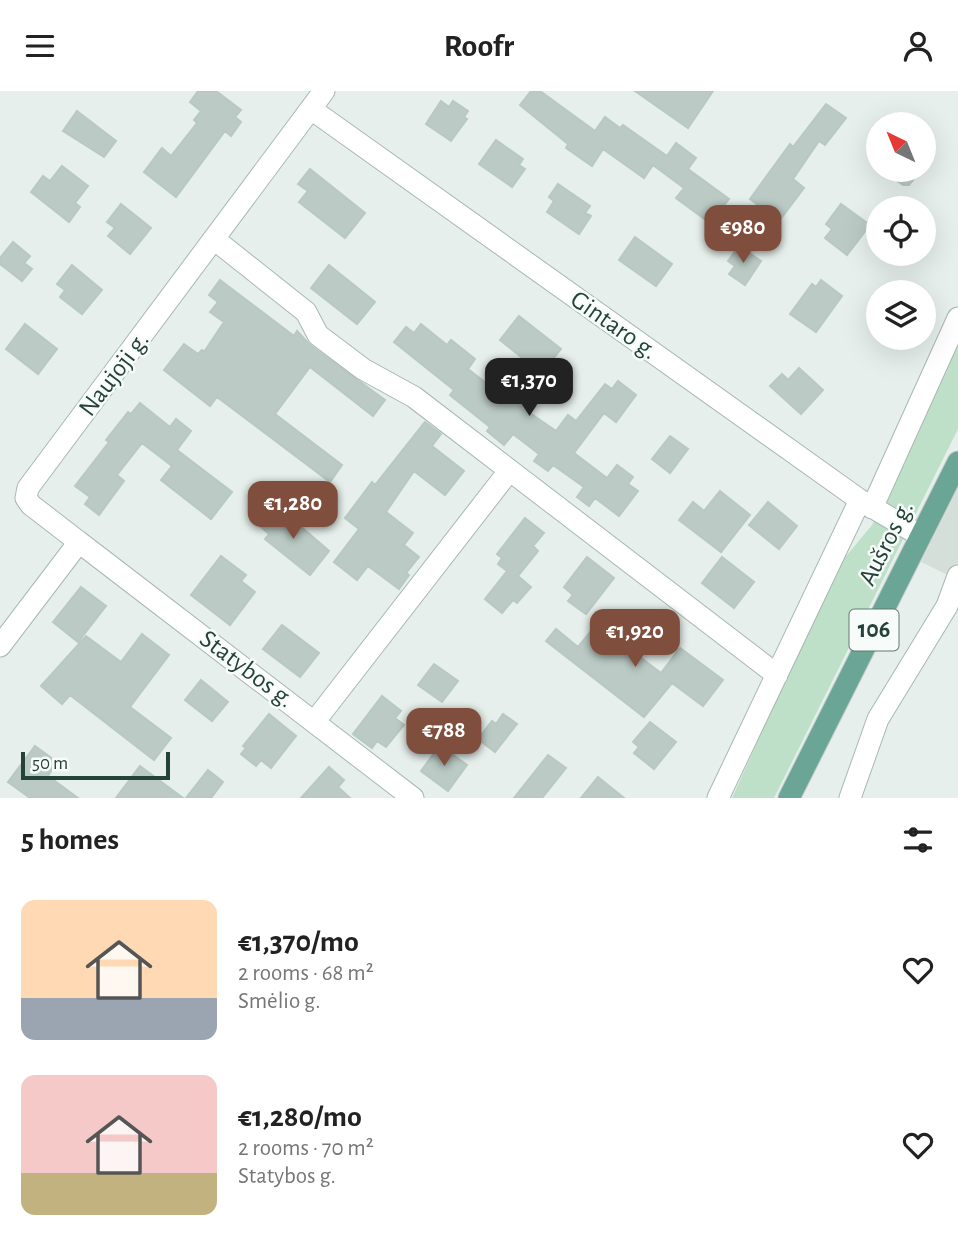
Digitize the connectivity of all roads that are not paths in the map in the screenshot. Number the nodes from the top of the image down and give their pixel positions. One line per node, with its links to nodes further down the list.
1 (324, 91): 2 (street, Naujoji g.)
2 (311, 109): 3 (street, Naujoji g.); 7 (street, Gintaro g.)
3 (214, 239): 6 (street); 9 (street, Naujoji g.)
4 (958, 318): 7 (street)
5 (958, 462): 8 (main road, Aušros g. / 106)
6 (509, 471): 12 (street); 13 (street)
7 (866, 504): 8 (street, Gintaro g.); 12 (street)
8 (921, 536): 16 (main road, Aušros g. / 106)
9 (79, 542): 11 (street); 13 (street, Statybos g.)
10 (958, 576): 17 (street)
11 (0, 646)
12 (777, 675): 15 (street)
13 (316, 721): 14 (street, Statybos g.)
14 (413, 798)
15 (718, 798)
16 (789, 798)
17 (850, 798)

